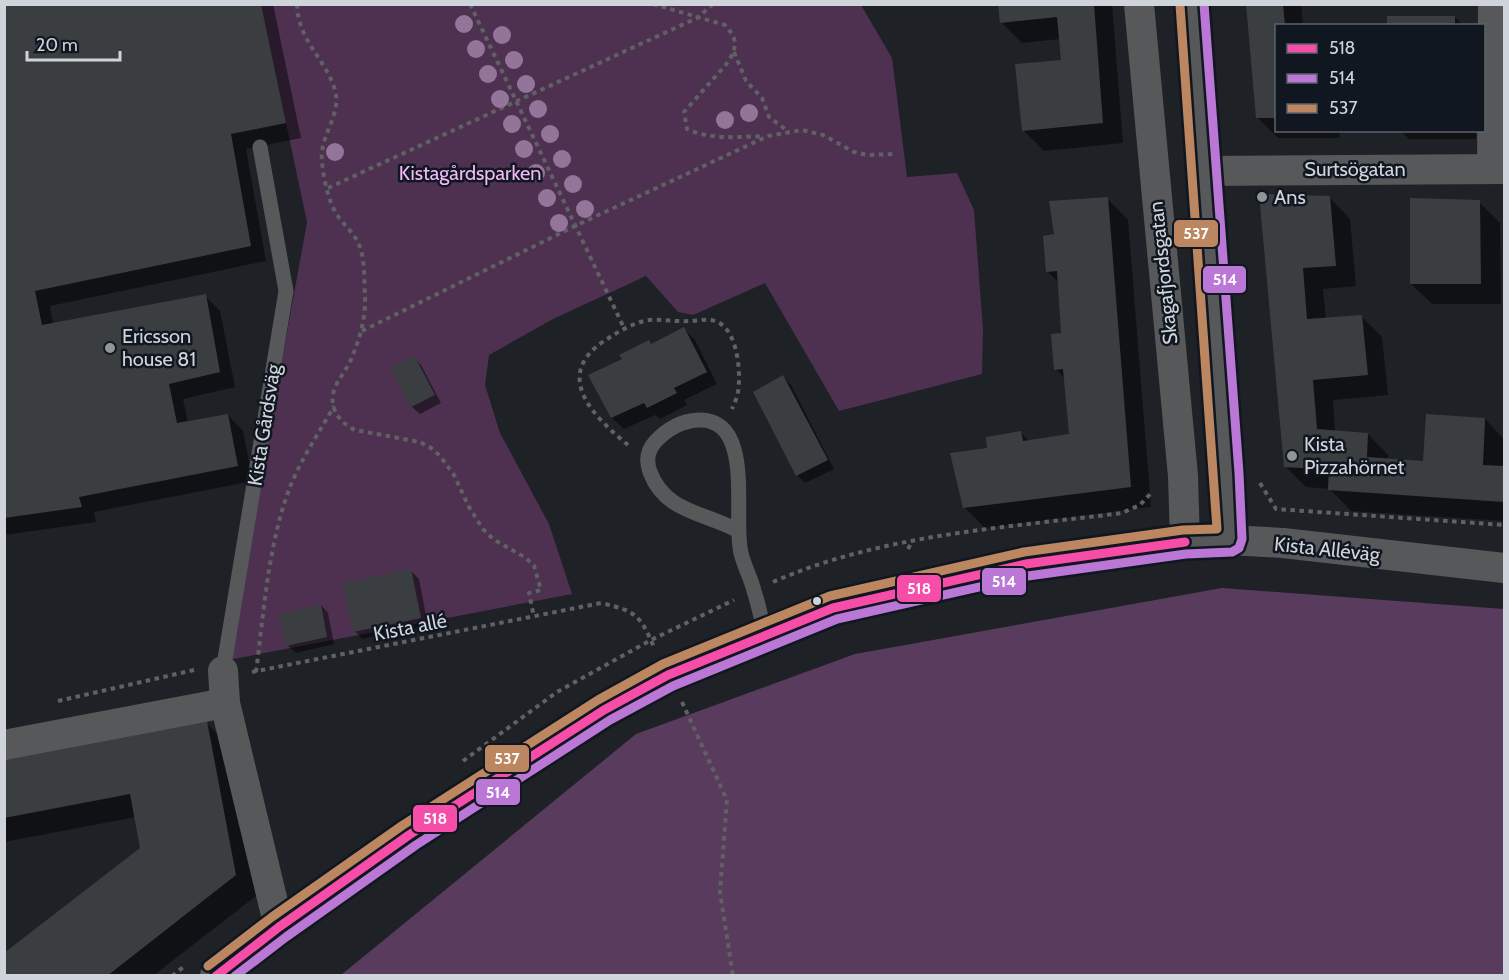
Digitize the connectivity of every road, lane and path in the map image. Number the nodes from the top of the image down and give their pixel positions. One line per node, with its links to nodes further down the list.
1 (297, 4): 17 (path)
2 (470, 4): 10 (path)
3 (653, 4): 8 (path)
4 (713, 4): 8 (path)
5 (1139, 4): 30 (street, Skagafjordsgatan)
6 (1192, 4): 16 (street)
7 (1493, 4): 15 (street)
8 (697, 18): 9 (path); 10 (path)
9 (734, 51): 11 (path); 12 (path)
10 (517, 102): 17 (path); 18 (path)
11 (789, 132): 12 (path); 14 (path)
12 (768, 136): 18 (path)
13 (260, 147): 37 (lane, Kista Gårdsväg)
14 (893, 154)
15 (1498, 169): 16 (street, Surtsögatan)
16 (1205, 171): 29 (street)
17 (328, 188): 20 (path)
18 (575, 226): 19 (path); 20 (path)
19 (624, 328): 22 (path); 23 (path)
20 (361, 332): 21 (path)
21 (334, 406): 34 (path); 38 (path)
22 (725, 430): 23 (lane); 27 (lane)
23 (647, 455): 27 (lane)
24 (1255, 475): 26 (path)
25 (1154, 485): 28 (path)
26 (1504, 525)
27 (737, 530): 33 (lane)
28 (914, 540): 31 (path); 33 (path)
29 (1230, 540): 30 (street, Kista Alléväg); 32 (street, Kista Alléväg)
30 (1185, 542): 35 (street, Kista Alléväg)
31 (908, 549)
32 (1504, 568)
33 (754, 590): 35 (lane); 36 (path)
34 (534, 617): 36 (path, Kista allé); 38 (path, Kista allé)
35 (765, 636): 39 (street, Kista Alléväg)
36 (651, 639): 39 (path)
37 (223, 671): 38 (path, Kista allé); 40 (path, Kista allé); 41 (street, Kista Gårdsväg)
38 (256, 673)
39 (668, 675): 43 (street, Kista Alléväg); 45 (path)
40 (51, 702)
41 (225, 704): 42 (street); 43 (street, Kista Gårdsväg)
42 (4, 745)
43 (279, 927): 44 (street, Kista Alléväg)
44 (215, 975)
45 (733, 975)

